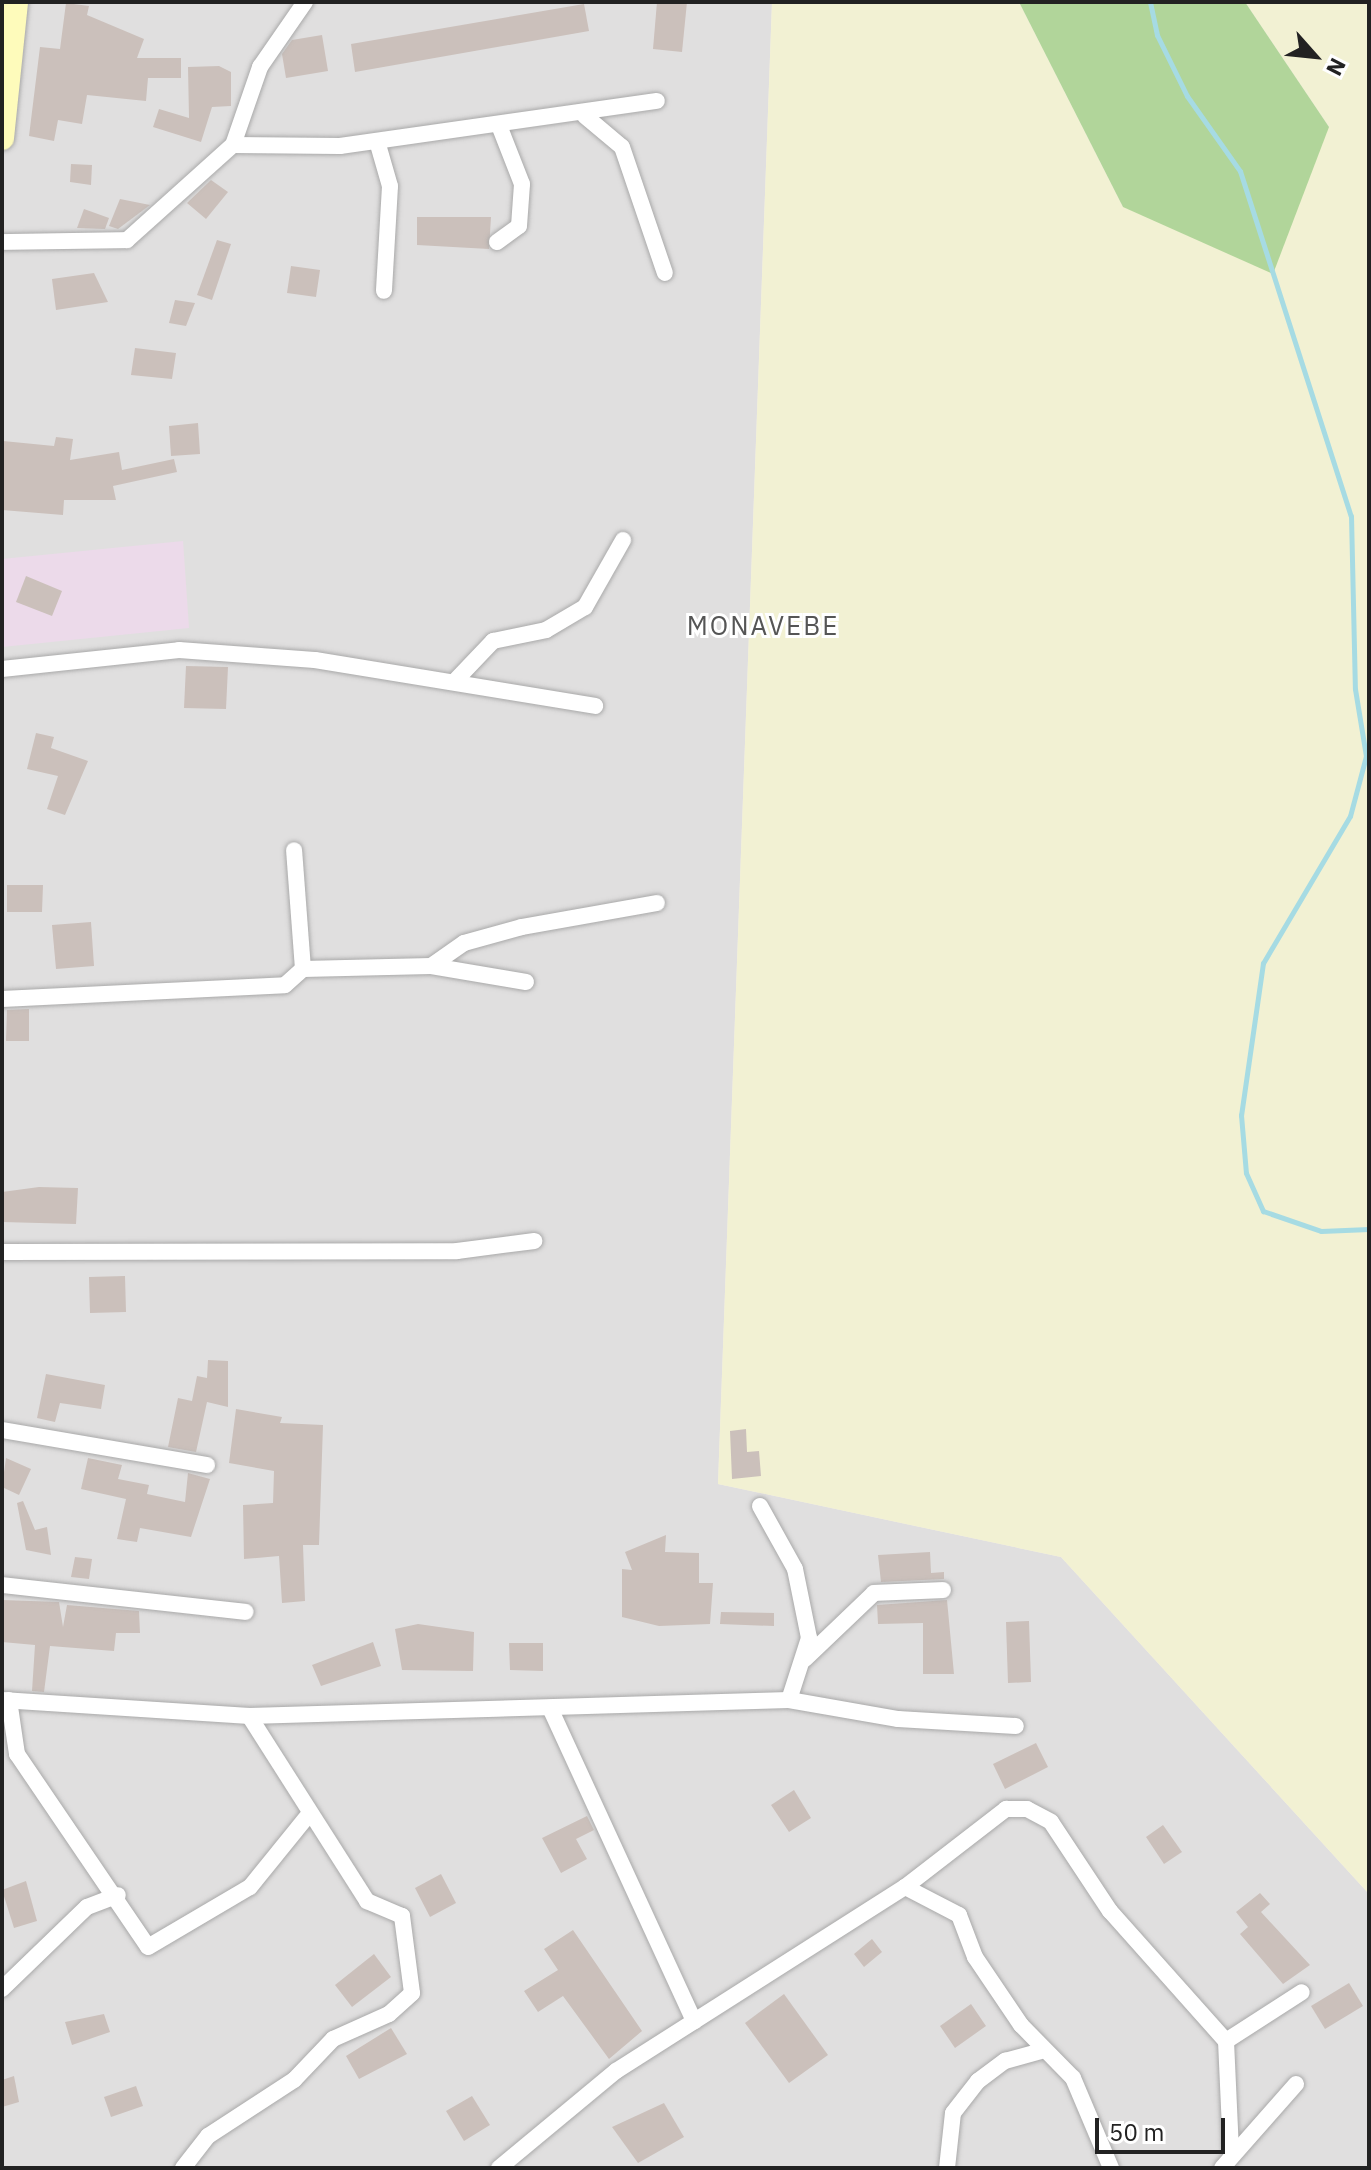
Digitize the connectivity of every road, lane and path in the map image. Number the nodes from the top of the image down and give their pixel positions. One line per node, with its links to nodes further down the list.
1 (16, 2): 6 (main road)
2 (305, 2): 8 (street)
3 (657, 101): 4 (street)
4 (585, 116): 5 (street); 11 (street)
5 (500, 128): 7 (street); 10 (street)
6 (2, 138)
7 (377, 141): 8 (street); 12 (street)
8 (233, 145): 9 (street)
9 (2, 242)
10 (497, 242)
11 (665, 273)
12 (384, 291)
13 (623, 540): 15 (street)
14 (2, 669): 15 (street)
15 (454, 682): 16 (street)
16 (595, 706)
17 (294, 850): 20 (street)
18 (657, 903): 19 (street)
19 (431, 966): 20 (street); 21 (street)
20 (303, 969): 22 (street)
21 (526, 982)
22 (2, 999)
23 (534, 1241): 24 (street)
24 (2, 1252)
25 (2, 1430): 26 (street)
26 (207, 1465)
27 (760, 1506): 31 (street)
28 (2, 1585): 30 (street)
29 (943, 1590): 31 (street)
30 (246, 1612)
31 (805, 1659): 33 (street)
32 (5, 1700): 35 (street); 39 (street)
33 (789, 1700): 34 (street); 36 (street)
34 (550, 1708): 35 (street); 42 (street)
35 (249, 1716): 37 (street)
36 (1016, 1726)
37 (310, 1813): 39 (street); 47 (street)
38 (905, 1887): 42 (street); 43 (street); 44 (street)
39 (118, 1895): 40 (street)
40 (2, 1989)
41 (1302, 1992): 43 (street)
42 (694, 2021): 48 (street)
43 (1226, 2041): 46 (street)
44 (1045, 2050): 49 (street); 50 (street)
45 (1296, 2084): 46 (street)
46 (1231, 2152): 51 (street)
47 (183, 2168)
48 (500, 2168)
49 (947, 2168)
50 (1111, 2168)
51 (1222, 2168)

